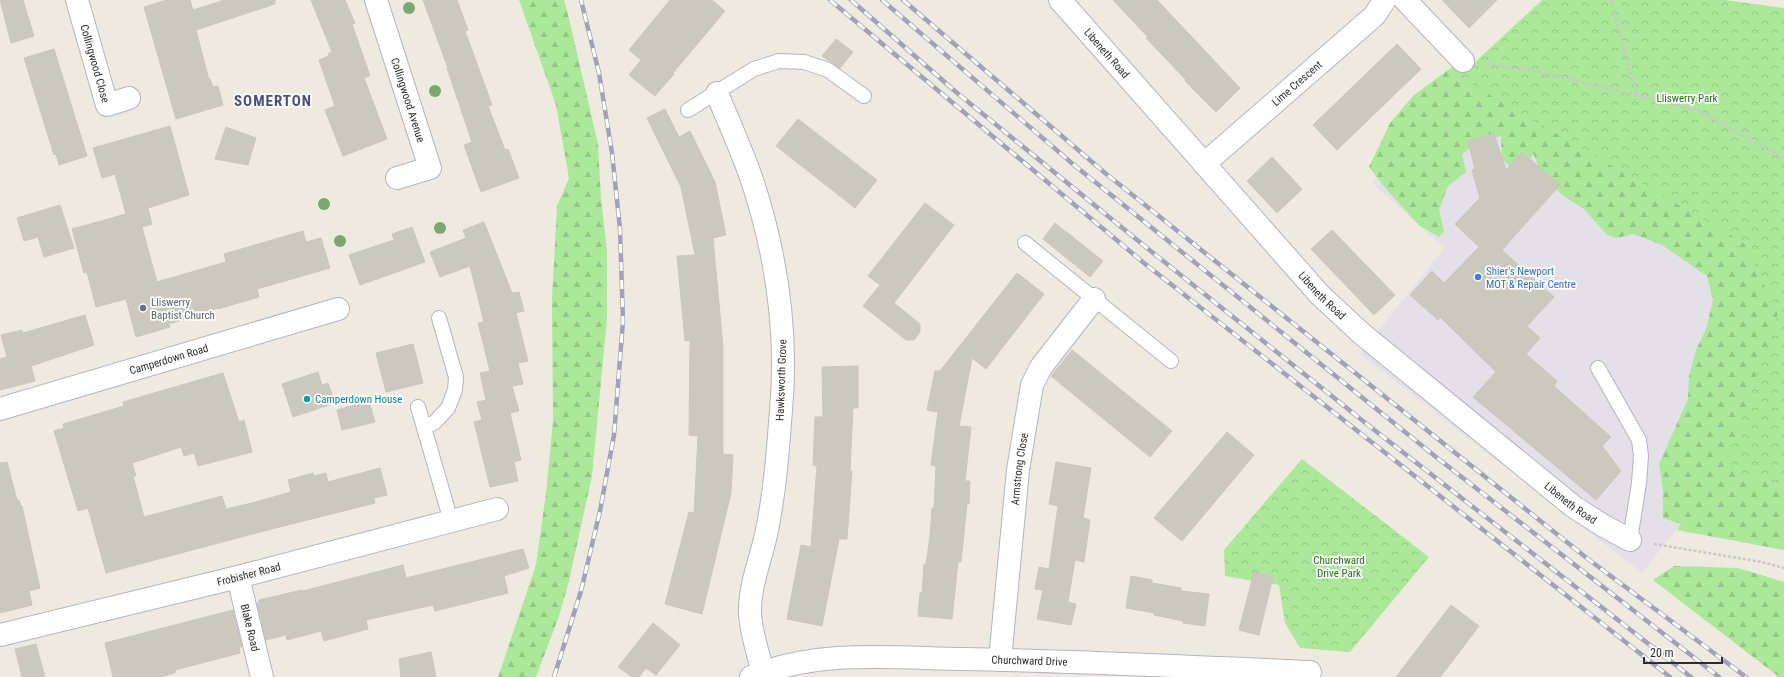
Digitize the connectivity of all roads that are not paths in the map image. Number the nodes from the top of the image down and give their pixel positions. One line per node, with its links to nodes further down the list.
1 (77, 0): 9 (street, Collingwood Close)
2 (376, 0): 12 (street, Collingwood Avenue)
3 (1060, 0): 11 (street, Libeneth Road)
4 (1385, 0): 11 (street, Lime Crescent)
5 (1405, 0): 6 (street)
6 (1463, 61)
7 (718, 93): 8 (lane); 10 (lane); 29 (street, Hawksworth Grove)
8 (864, 96)
9 (129, 98)
10 (688, 110)
11 (1204, 164): 24 (street, Libeneth Road)
12 (398, 178)
13 (1025, 243): 14 (lane)
14 (1094, 299): 17 (lane); 27 (street, Armstrong Close)
15 (338, 309): 20 (street, Camperdown Road)
16 (440, 318): 21 (lane)
17 (1171, 362)
18 (1598, 368): 24 (lane)
19 (418, 407): 21 (lane)
20 (0, 409)
21 (424, 428): 23 (lane)
22 (497, 509): 23 (street, Frobisher Road)
23 (451, 521): 25 (street, Frobisher Road)
24 (1630, 540)
25 (238, 577): 26 (street, Frobisher Road); 30 (street, Blake Road)
26 (0, 635)
27 (1000, 660): 28 (street, Churchward Drive); 29 (street, Churchward Drive)
28 (1310, 672)
29 (757, 675)
30 (262, 677)

